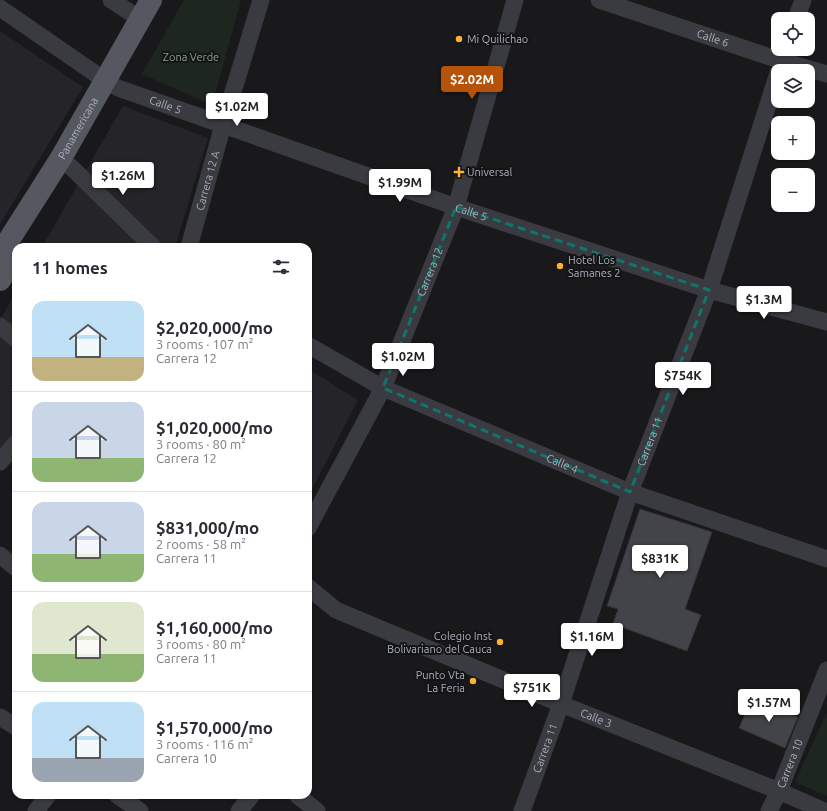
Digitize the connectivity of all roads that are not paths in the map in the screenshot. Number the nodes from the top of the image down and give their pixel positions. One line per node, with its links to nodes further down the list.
1 (111, 0): 10 (street)
2 (151, 0): 10 (main road, Panamericana)
3 (167, 0): 14 (main road, Panamericana)
4 (261, 0): 16 (street, Carrera 12 A)
5 (515, 0): 18 (street, Carrera 12)
6 (599, 0): 11 (street, Calle 6)
7 (803, 0): 9 (street)
8 (0, 8): 14 (street, Calle 5)
9 (799, 12)
10 (140, 20): 14 (main road, Panamericana)
11 (781, 64)
12 (815, 71): 13 (street, Calle 6)
13 (827, 74)
14 (112, 85): 16 (street, Calle 5); 17 (main road, Panamericana); 22 (main road, Panamericana)
15 (771, 95): 25 (street, Carrera 11)
16 (223, 125): 18 (street, Calle 5); 21 (street, Carrera 12 A)
17 (71, 167): 19 (main road, Panamericana); 20 (street)
18 (456, 207): 25 (street, Calle 5); 30 (street, Carrera 12)
19 (24, 243)
20 (149, 243)
21 (190, 243)
22 (0, 254)
23 (12, 261): 24 (main road)
24 (0, 280)
25 (709, 290): 26 (street, Calle 5); 33 (street, Carrera 11)
26 (827, 322)
27 (0, 326): 28 (street)
28 (12, 336)
29 (312, 348): 30 (street, Calle 4)
30 (383, 388): 33 (street, Calle 4); 34 (street, Carrera 12)
31 (12, 448): 32 (street)
32 (0, 462)
33 (630, 492): 36 (street, Calle 4); 40 (street, Carrera 11)
34 (312, 521)
35 (0, 555): 37 (street)
36 (827, 559)
37 (12, 565)
38 (312, 590): 40 (street, Calle 3)
39 (827, 670): 43 (street, Carrera 10)
40 (561, 704): 43 (street, Calle 3); 52 (street, Carrera 11)
41 (0, 717): 42 (street)
42 (12, 724)
43 (779, 791): 53 (street, Carrera 10); 54 (street, Calle 3)
44 (45, 799): 48 (street)
45 (123, 799): 49 (street)
46 (249, 799): 50 (street)
47 (302, 799): 51 (street)
48 (36, 811)
49 (140, 811)
50 (239, 811)
51 (317, 811)
52 (522, 811)
53 (769, 811)
54 (824, 811)

